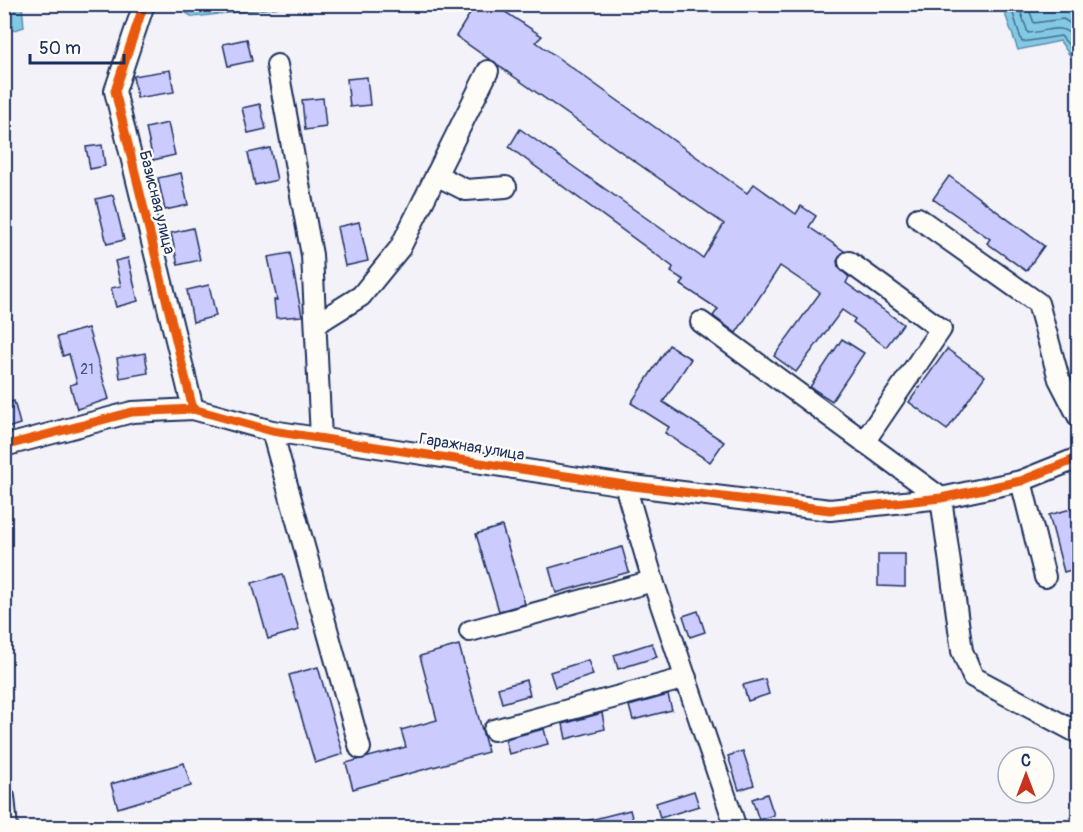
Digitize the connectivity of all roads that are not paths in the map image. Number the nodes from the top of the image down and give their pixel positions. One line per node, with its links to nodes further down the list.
1 (144, 4): 10 (street, Базисная улица)
2 (277, 65): 9 (street)
3 (488, 71): 4 (street)
4 (436, 176): 5 (street); 9 (street)
5 (506, 187)
6 (918, 218): 11 (street)
7 (849, 262): 14 (street)
8 (701, 322): 14 (street)
9 (316, 324): 13 (street)
10 (193, 409): 12 (street, Гаражная улица); 15 (street, Гаражная улица)
11 (1078, 416)
12 (272, 431): 13 (street, Гаражная улица); 26 (street)
13 (321, 438): 18 (street, Гаражная улица)
14 (864, 442): 19 (street)
15 (4, 446)
16 (1078, 458): 17 (street, Гаражная улица)
17 (1021, 481): 19 (street, Гаражная улица); 20 (street)
18 (625, 485): 19 (street, Гаражная улица); 21 (street)
19 (940, 498): 25 (street)
20 (1045, 577)
21 (653, 582): 22 (street); 23 (street)
22 (471, 631)
23 (686, 678): 24 (street); 29 (street)
24 (494, 730)
25 (1078, 733)
26 (360, 748)
27 (4, 797): 28 (street)
28 (7, 828)
29 (726, 828)

